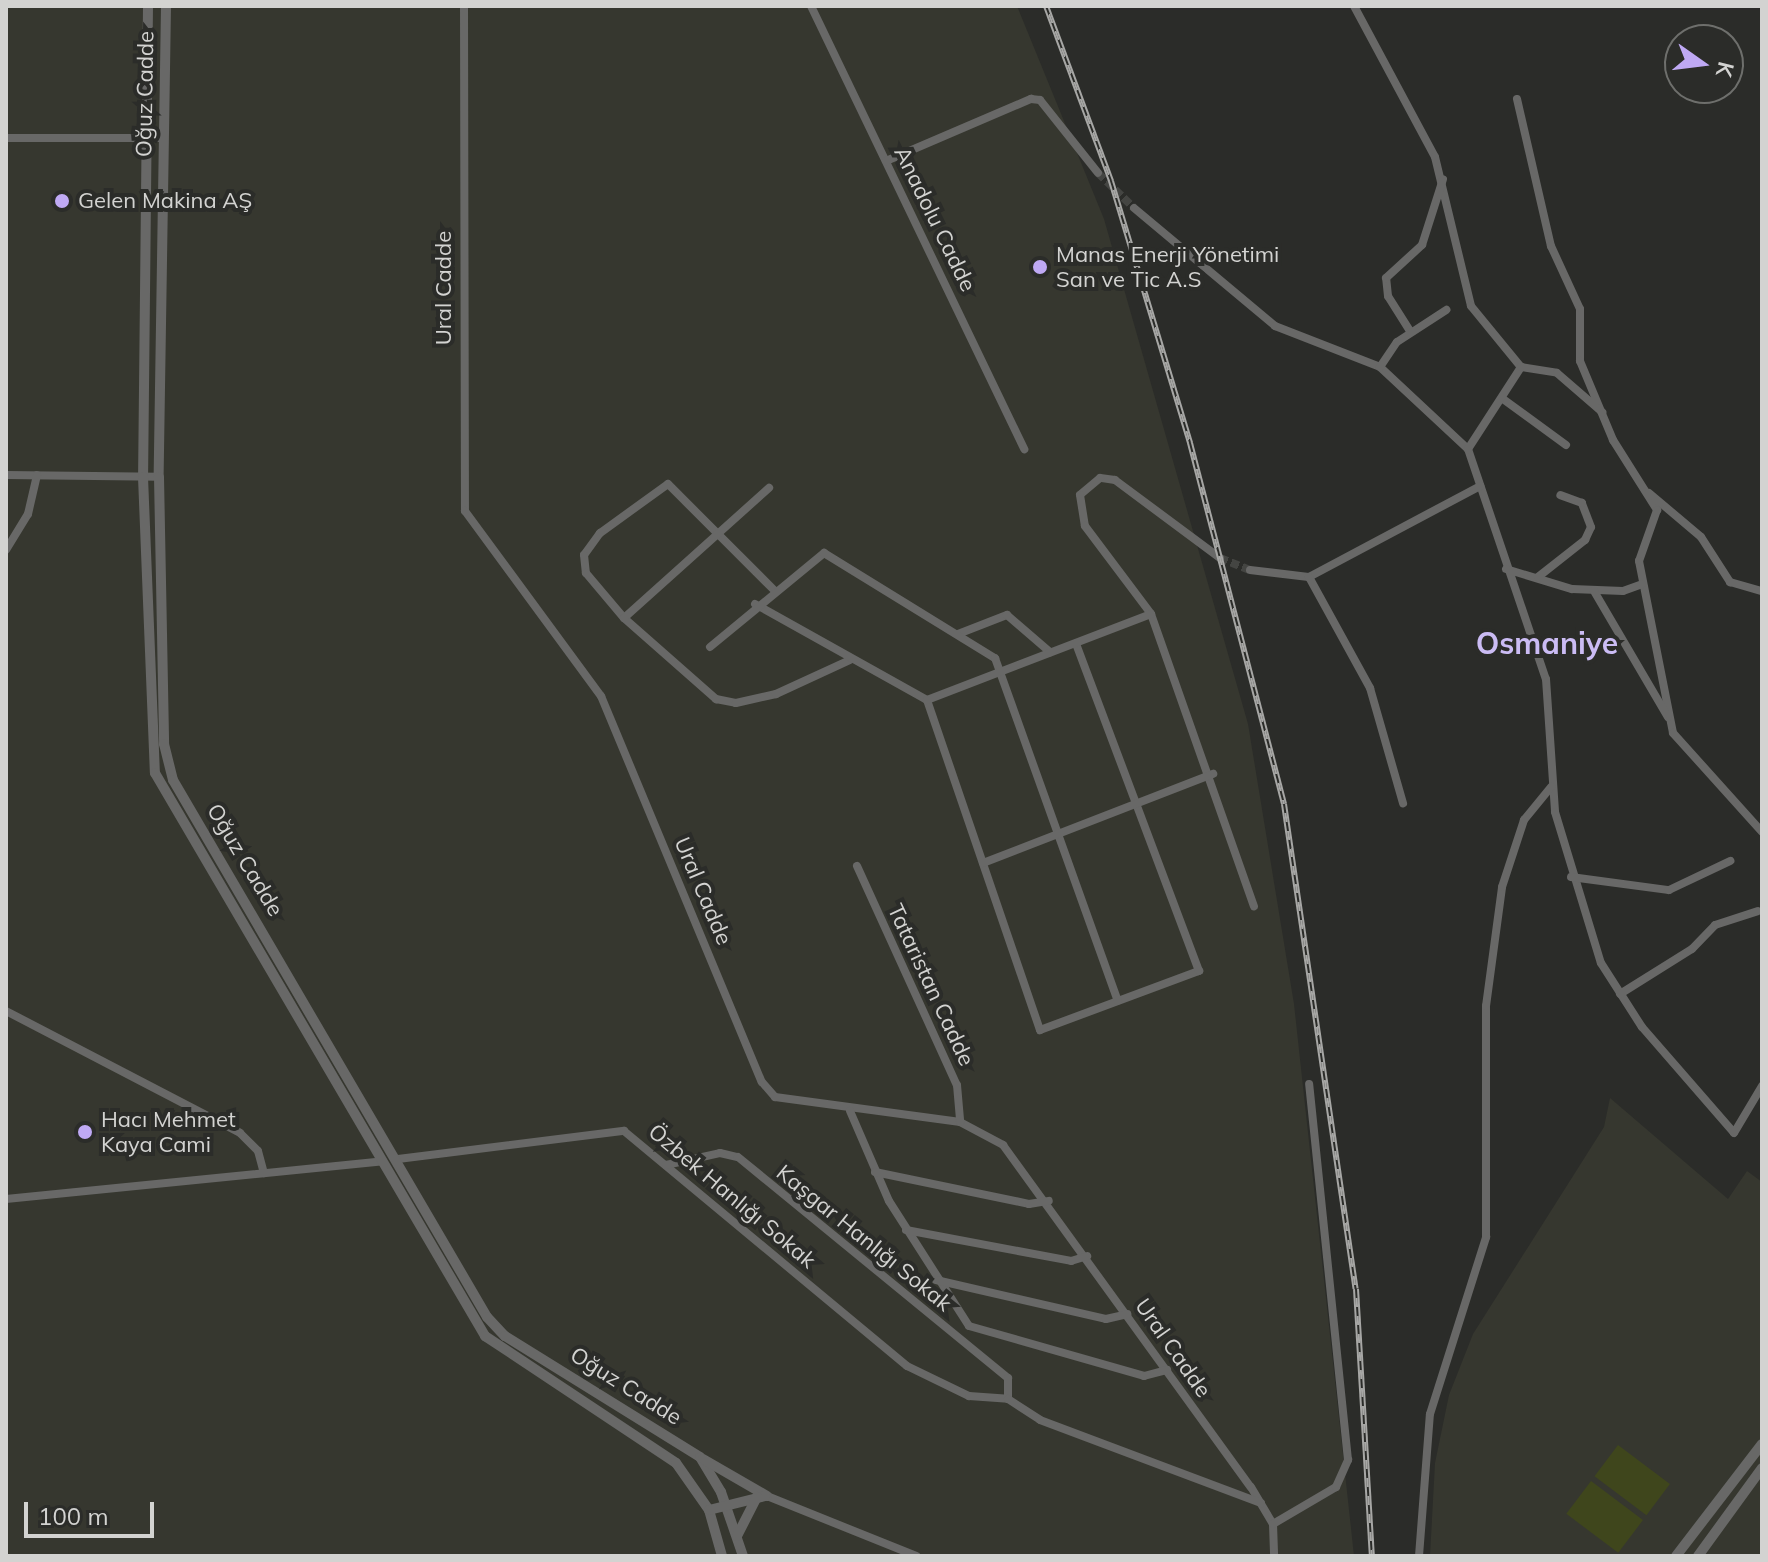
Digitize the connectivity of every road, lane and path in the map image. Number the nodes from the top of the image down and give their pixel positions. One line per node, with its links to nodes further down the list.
1 (148, 6): 9 (street, Oğuz Cadde)
2 (166, 6): 8 (street, Oğuz Cadde)
3 (464, 6): 70 (street, Ural Cadde)
4 (811, 6): 10 (street, Anadolu Cadde)
5 (1354, 6): 12 (street)
6 (1517, 99): 19 (street)
7 (6, 138): 9 (street)
8 (164, 138): 9 (street); 26 (street, Oğuz Cadde)
9 (146, 139): 25 (street, Oğuz Cadde)
10 (886, 161): 11 (street); 21 (street, Anadolu Cadde)
11 (1098, 173)
12 (1443, 179): 15 (street); 17 (street)
13 (1134, 208): 16 (street)
14 (1446, 310): 15 (street)
15 (1410, 331): 16 (street)
16 (1380, 367): 22 (street)
17 (1521, 367): 18 (street); 19 (street)
18 (1503, 399): 20 (street); 22 (street)
19 (1602, 412): 29 (street)
20 (1566, 445)
21 (1024, 449)
22 (1468, 449): 27 (street)
23 (6, 475): 24 (street)
24 (37, 475): 25 (street); 32 (street)
25 (143, 477): 26 (street); 73 (street, Oğuz Cadde)
26 (159, 477): 72 (street, Oğuz Cadde)
27 (1480, 486): 34 (street); 36 (street)
28 (769, 488): 31 (street)
29 (1649, 493): 38 (street); 41 (street)
30 (1560, 495): 37 (street)
31 (717, 535): 39 (street); 44 (street); 44 (street)
32 (6, 550)
33 (1220, 558): 43 (street)
34 (1506, 569): 37 (street); 54 (street)
35 (1250, 570): 36 (street)
36 (1309, 577): 55 (street)
37 (1538, 577): 40 (street)
38 (1642, 584): 40 (street); 52 (street)
39 (774, 590): 42 (street); 45 (street)
40 (1594, 591): 52 (street)
41 (1762, 591)
42 (755, 604): 47 (street); 49 (street)
43 (1151, 614): 46 (street); 53 (street)
44 (624, 618): 49 (street)
45 (958, 634): 48 (street); 50 (street)
46 (1076, 643): 48 (street); 56 (street)
47 (710, 647)
48 (1050, 652): 50 (street)
49 (850, 660): 51 (street)
50 (1003, 667): 51 (street); 58 (street)
51 (927, 700): 60 (street)
52 (1669, 718): 57 (street)
53 (1213, 774): 56 (street); 63 (street)
54 (1551, 787): 62 (street); 98 (street)
55 (1403, 803)
56 (1134, 807): 58 (street); 66 (street)
57 (1762, 832)
58 (1058, 835): 60 (street); 66 (street)
59 (1730, 861): 62 (street)
60 (983, 863): 66 (street)
61 (857, 866): 71 (street, Tataristan Cadde)
62 (1571, 877): 65 (street)
63 (1254, 906)
64 (1758, 911): 65 (street)
65 (1620, 994): 69 (street)
66 (1118, 1001)
67 (6, 1011): 76 (street)
68 (1309, 1084): 92 (street)
69 (1762, 1086)
70 (850, 1111): 71 (street, Ural Cadde); 75 (street)
71 (960, 1122): 78 (street, Ural Cadde)
72 (398, 1159): 73 (street); 74 (street, Özbek Hanlığı Sokak); 86 (street, Oğuz Cadde)
73 (378, 1162): 76 (street); 91 (street, Oğuz Cadde)
74 (666, 1165): 84 (street, Özbek Hanlığı Sokak); 84 (street, Kaşgar Hanlığı Sokak)
75 (875, 1172): 78 (street); 79 (street)
76 (264, 1173): 77 (street)
77 (6, 1199)
78 (1049, 1201): 80 (street, Ural Cadde)
79 (906, 1230): 80 (street); 81 (street)
80 (1087, 1256): 82 (street, Ural Cadde)
81 (936, 1280): 82 (street); 83 (street)
82 (1127, 1314): 83 (street, Ural Cadde)
83 (1167, 1370): 90 (street, Ural Cadde)
84 (1008, 1399): 90 (street)
85 (1762, 1444): 99 (street)
86 (700, 1457): 88 (street); 89 (street, Oğuz Cadde)
87 (1762, 1468): 100 (street)
88 (762, 1496): 89 (street); 93 (street); 96 (street)
89 (726, 1503): 91 (street); 93 (street, Oğuz Cadde)
90 (1261, 1503): 92 (street, Ural Cadde)
91 (709, 1510): 94 (street, Oğuz Cadde)
92 (1273, 1524): 97 (street, Ural Cadde)
93 (737, 1538): 95 (street, Oğuz Cadde)
94 (722, 1556)
95 (743, 1556)
96 (916, 1556)
97 (1274, 1556)
98 (1419, 1556)
99 (1676, 1556)
100 (1698, 1556)

